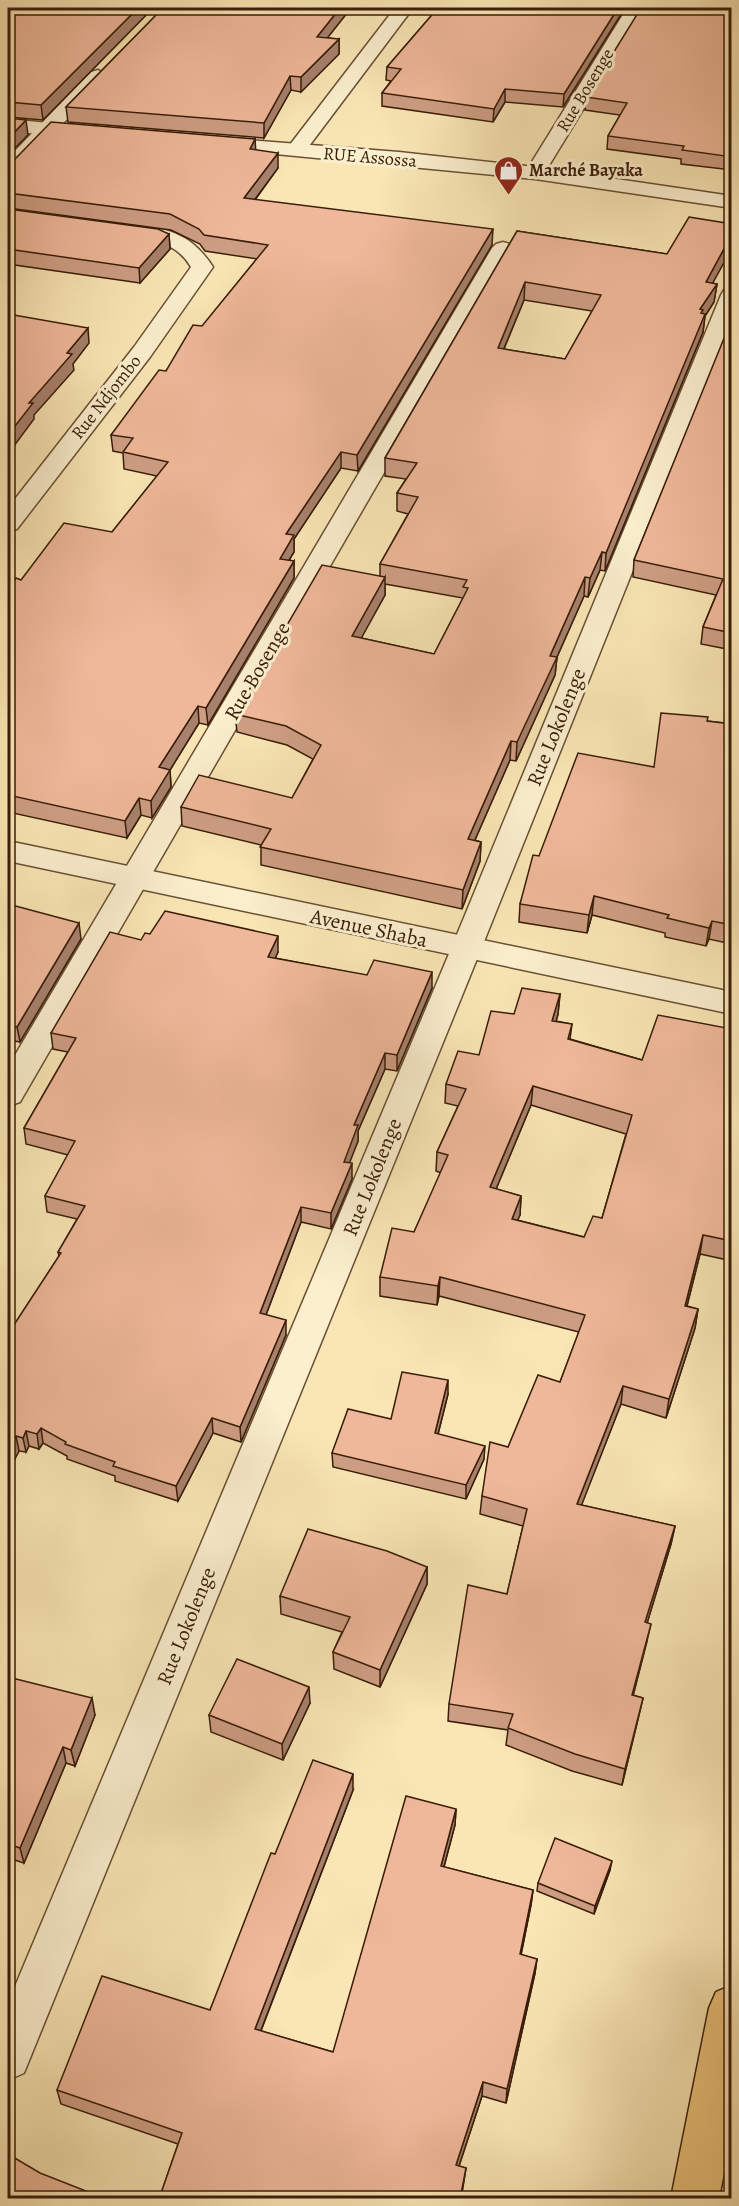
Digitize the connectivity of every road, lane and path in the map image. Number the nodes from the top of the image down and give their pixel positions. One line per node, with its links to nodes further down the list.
1 (404, 8): 8 (street)
2 (636, 8): 10 (street, Rue Bosenge)
3 (110, 64): 5 (street)
4 (8, 125): 5 (street)
5 (47, 129): 6 (street); 9 (street)
6 (106, 134)
7 (189, 141): 8 (street, RUE Assossa)
8 (296, 150): 10 (street, RUE Assossa)
9 (8, 169)
10 (535, 173): 11 (street, RUE Assossa)
11 (732, 202)
12 (107, 227): 15 (street, Rue Ndjombo)
13 (503, 248): 17 (street, Rue Bosenge)
14 (732, 295): 18 (street, Rue Lokolenge)
15 (8, 524)
16 (8, 851): 17 (street, Avenue Shaba)
17 (136, 878): 18 (street, Avenue Shaba); 20 (street, Rue Bosenge)
18 (466, 949): 19 (street, Avenue Shaba); 22 (street, Rue Lokolenge)
19 (732, 1003)
20 (8, 1094)
21 (732, 2008): 23 (main road)
22 (8, 2057)
23 (694, 2199)

